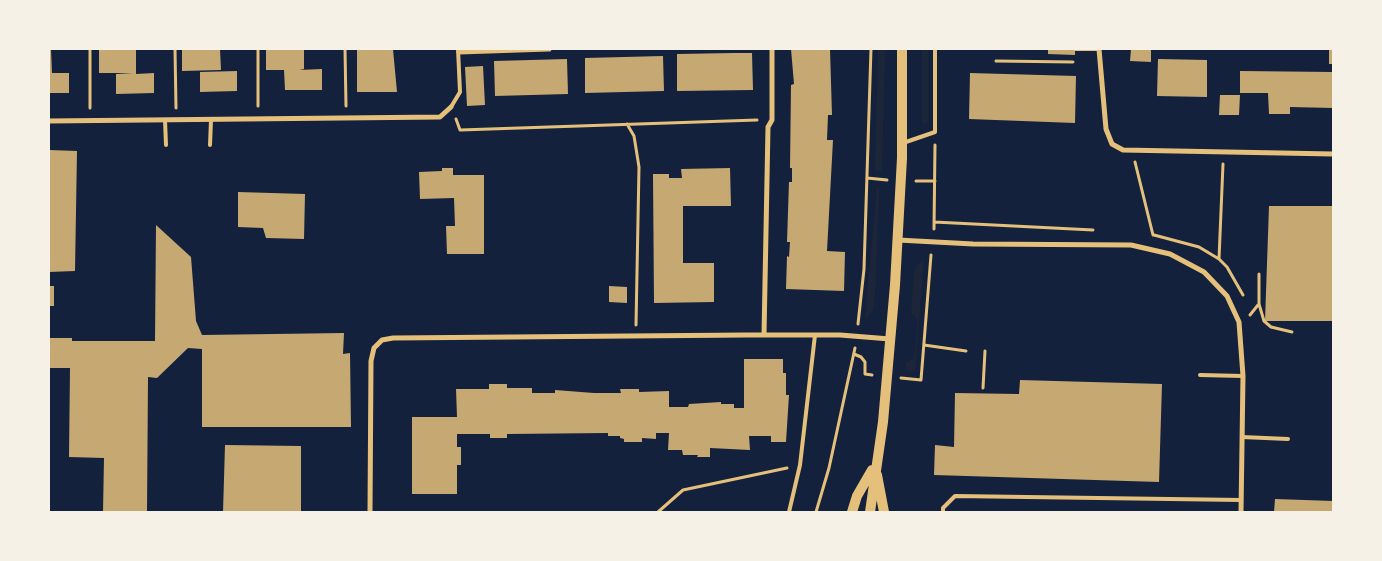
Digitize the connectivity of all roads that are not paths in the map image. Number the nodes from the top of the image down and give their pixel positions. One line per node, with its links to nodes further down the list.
1 (549, 49): 7 (street)
2 (772, 49): 17 (street)
3 (902, 49): 12 (main road)
4 (935, 49): 12 (lane)
5 (1075, 49): 6 (lane)
6 (1099, 49): 15 (street)
7 (458, 50): 8 (lane)
8 (451, 107): 10 (street)
9 (166, 120): 10 (street); 11 (street); 13 (lane)
10 (211, 120): 14 (lane)
11 (49, 121)
12 (903, 143): 16 (main road)
13 (166, 145)
14 (210, 145)
15 (1333, 154)
16 (897, 240): 19 (main road); 21 (street)
17 (764, 335): 18 (street); 26 (street)
18 (815, 335): 19 (street); 27 (lane)
19 (890, 339): 24 (main road)
20 (1200, 375): 21 (lane)
21 (1243, 376): 22 (street)
22 (1242, 437): 23 (lane); 25 (street)
23 (1288, 439)
24 (875, 464): 28 (main road); 29 (main road); 30 (main road)
25 (1241, 500): 31 (lane); 32 (street)
26 (370, 512)
27 (789, 512)
28 (852, 512)
29 (870, 512)
30 (884, 512)
31 (943, 512)
32 (1241, 512)

